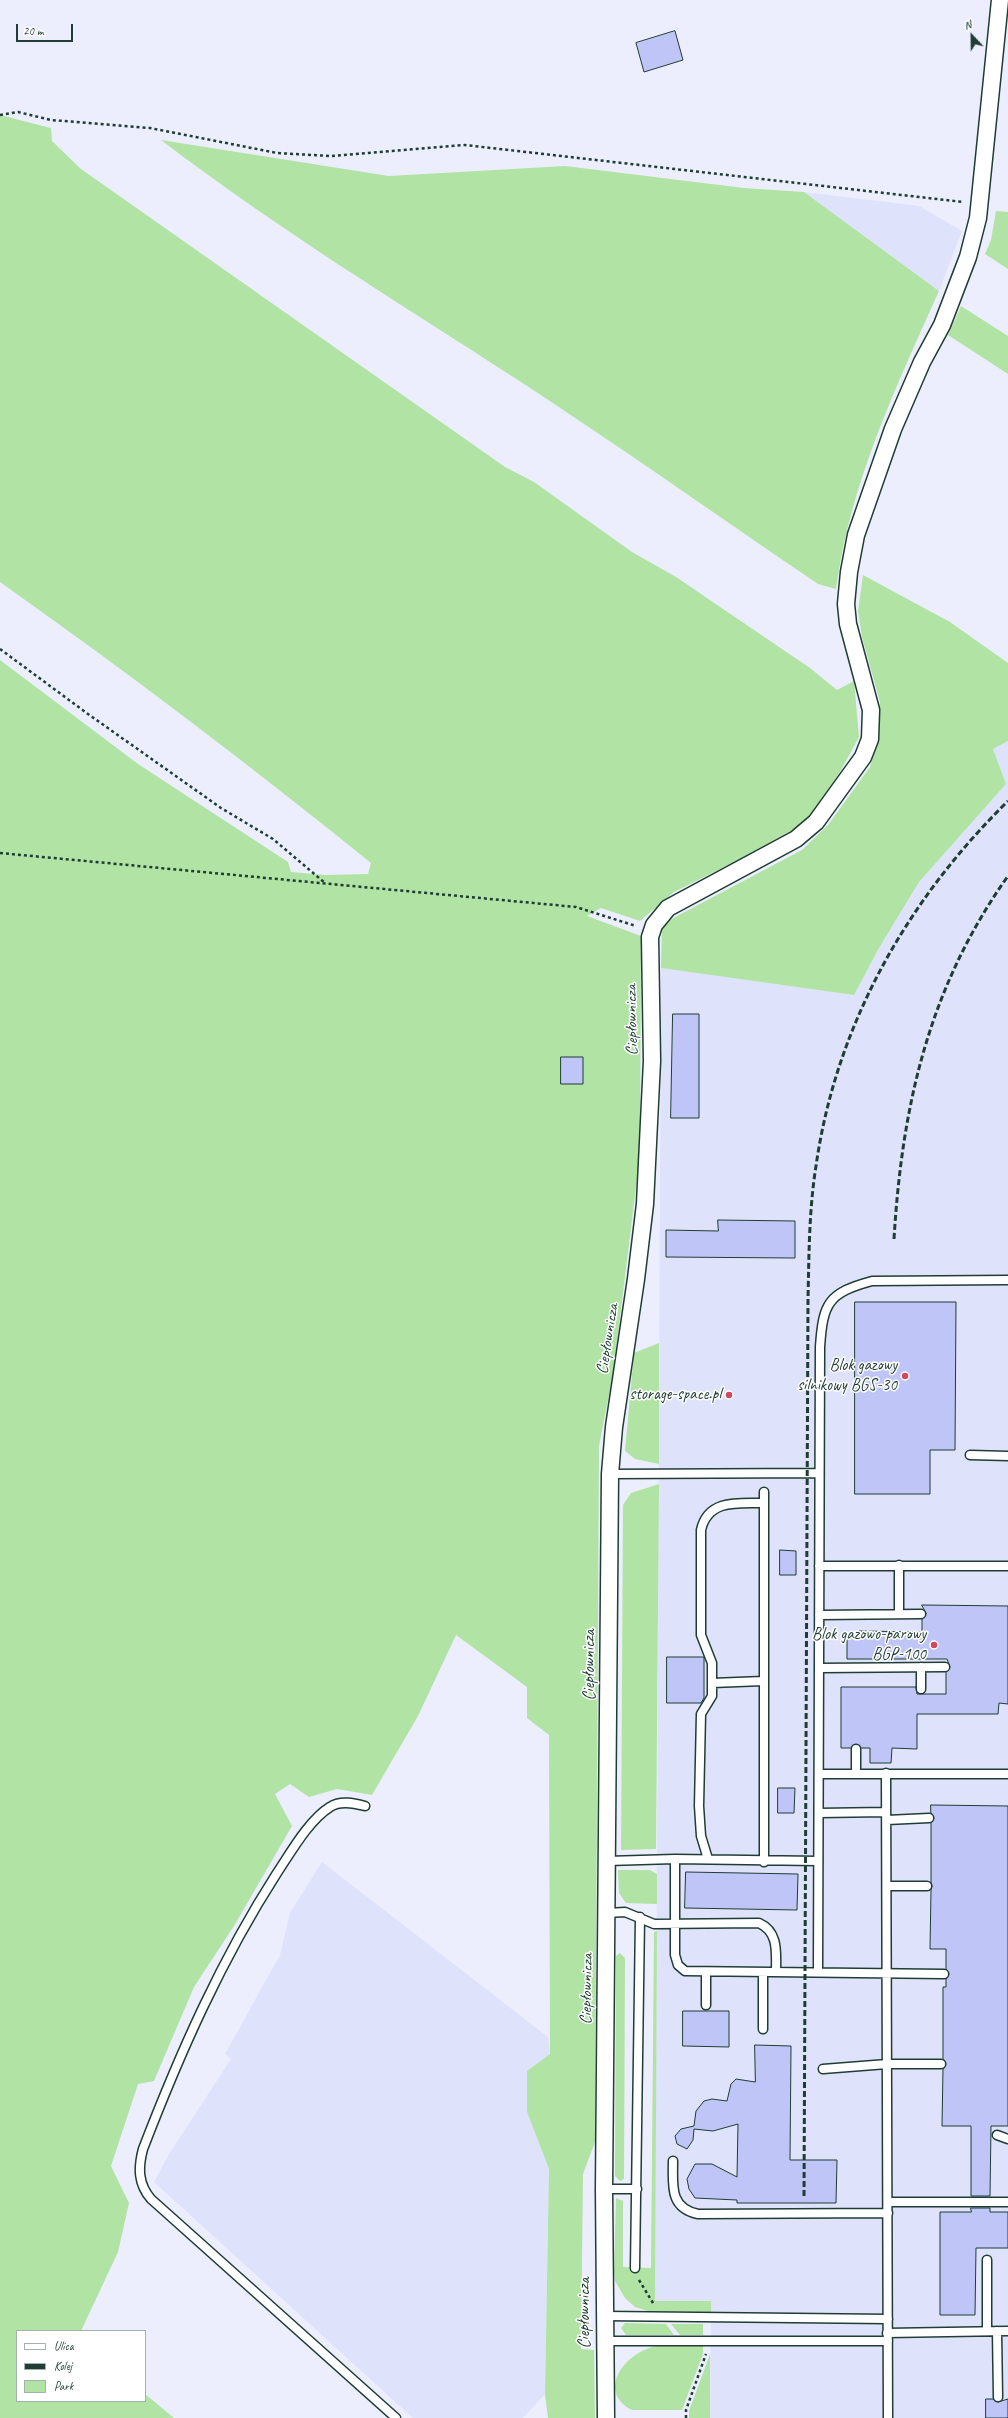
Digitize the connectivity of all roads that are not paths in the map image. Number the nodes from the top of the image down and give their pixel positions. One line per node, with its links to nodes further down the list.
1 (1000, 0): 6 (street, Ciepłownicza)
2 (1008, 1280): 5 (lane)
3 (970, 1455): 4 (lane)
4 (1008, 1456)
5 (819, 1473): 6 (lane); 10 (lane)
6 (610, 1474): 32 (street, Ciepłownicza)
7 (764, 1492): 8 (lane)
8 (764, 1503): 18 (lane); 19 (lane)
9 (899, 1565): 10 (lane); 11 (lane); 12 (lane)
10 (819, 1566): 14 (lane)
11 (1008, 1566)
12 (899, 1614): 13 (lane); 14 (lane)
13 (921, 1614)
14 (819, 1615): 17 (lane)
15 (921, 1667): 16 (lane); 17 (lane); 20 (lane)
16 (945, 1667)
17 (819, 1668): 23 (lane)
18 (763, 1681): 19 (lane); 34 (lane)
19 (712, 1683): 31 (lane)
20 (921, 1689)
21 (856, 1749): 24 (lane)
22 (886, 1773): 24 (lane); 25 (lane); 28 (lane)
23 (819, 1774): 24 (lane); 27 (lane)
24 (856, 1774)
25 (1008, 1774)
26 (365, 1806): 69 (lane)
27 (819, 1813): 28 (lane); 33 (lane)
28 (886, 1816): 29 (lane); 35 (lane)
29 (929, 1818)
30 (675, 1859): 31 (lane); 32 (lane); 39 (lane)
31 (708, 1859): 34 (lane)
32 (607, 1861): 37 (street, Ciepłownicza)
33 (818, 1861): 34 (lane); 40 (lane)
34 (764, 1862)
35 (887, 1886): 36 (lane); 44 (lane)
36 (927, 1886)
37 (607, 1913): 38 (lane); 54 (street, Ciepłownicza)
38 (640, 1917): 39 (lane); 55 (lane)
39 (675, 1924): 42 (lane); 43 (lane)
40 (818, 1971): 42 (lane); 44 (lane)
41 (763, 1972): 42 (lane); 43 (lane); 47 (lane)
42 (776, 1972)
43 (706, 1973): 46 (lane)
44 (887, 1974): 45 (lane); 48 (lane)
45 (944, 1974)
46 (706, 2005)
47 (763, 2029)
48 (887, 2064): 49 (lane); 50 (lane); 56 (lane)
49 (941, 2064)
50 (823, 2069)
51 (997, 2135): 52 (lane)
52 (1008, 2139)
53 (673, 2161): 58 (lane)
54 (604, 2189): 55 (lane); 61 (street, Ciepłownicza)
55 (636, 2189): 60 (lane)
56 (889, 2202): 57 (lane); 58 (lane)
57 (1008, 2202)
58 (888, 2213): 62 (lane)
59 (987, 2260): 63 (lane)
60 (635, 2268)
61 (604, 2316): 62 (lane); 67 (street, Ciepłownicza)
62 (888, 2319): 66 (lane)
63 (987, 2331): 64 (lane); 66 (lane)
64 (997, 2331): 65 (lane); 68 (lane)
65 (1008, 2331)
66 (888, 2337): 67 (lane); 71 (lane)
67 (604, 2340): 70 (street, Ciepłownicza)
68 (998, 2397)
69 (396, 2418)
70 (606, 2418)
71 (888, 2418)

